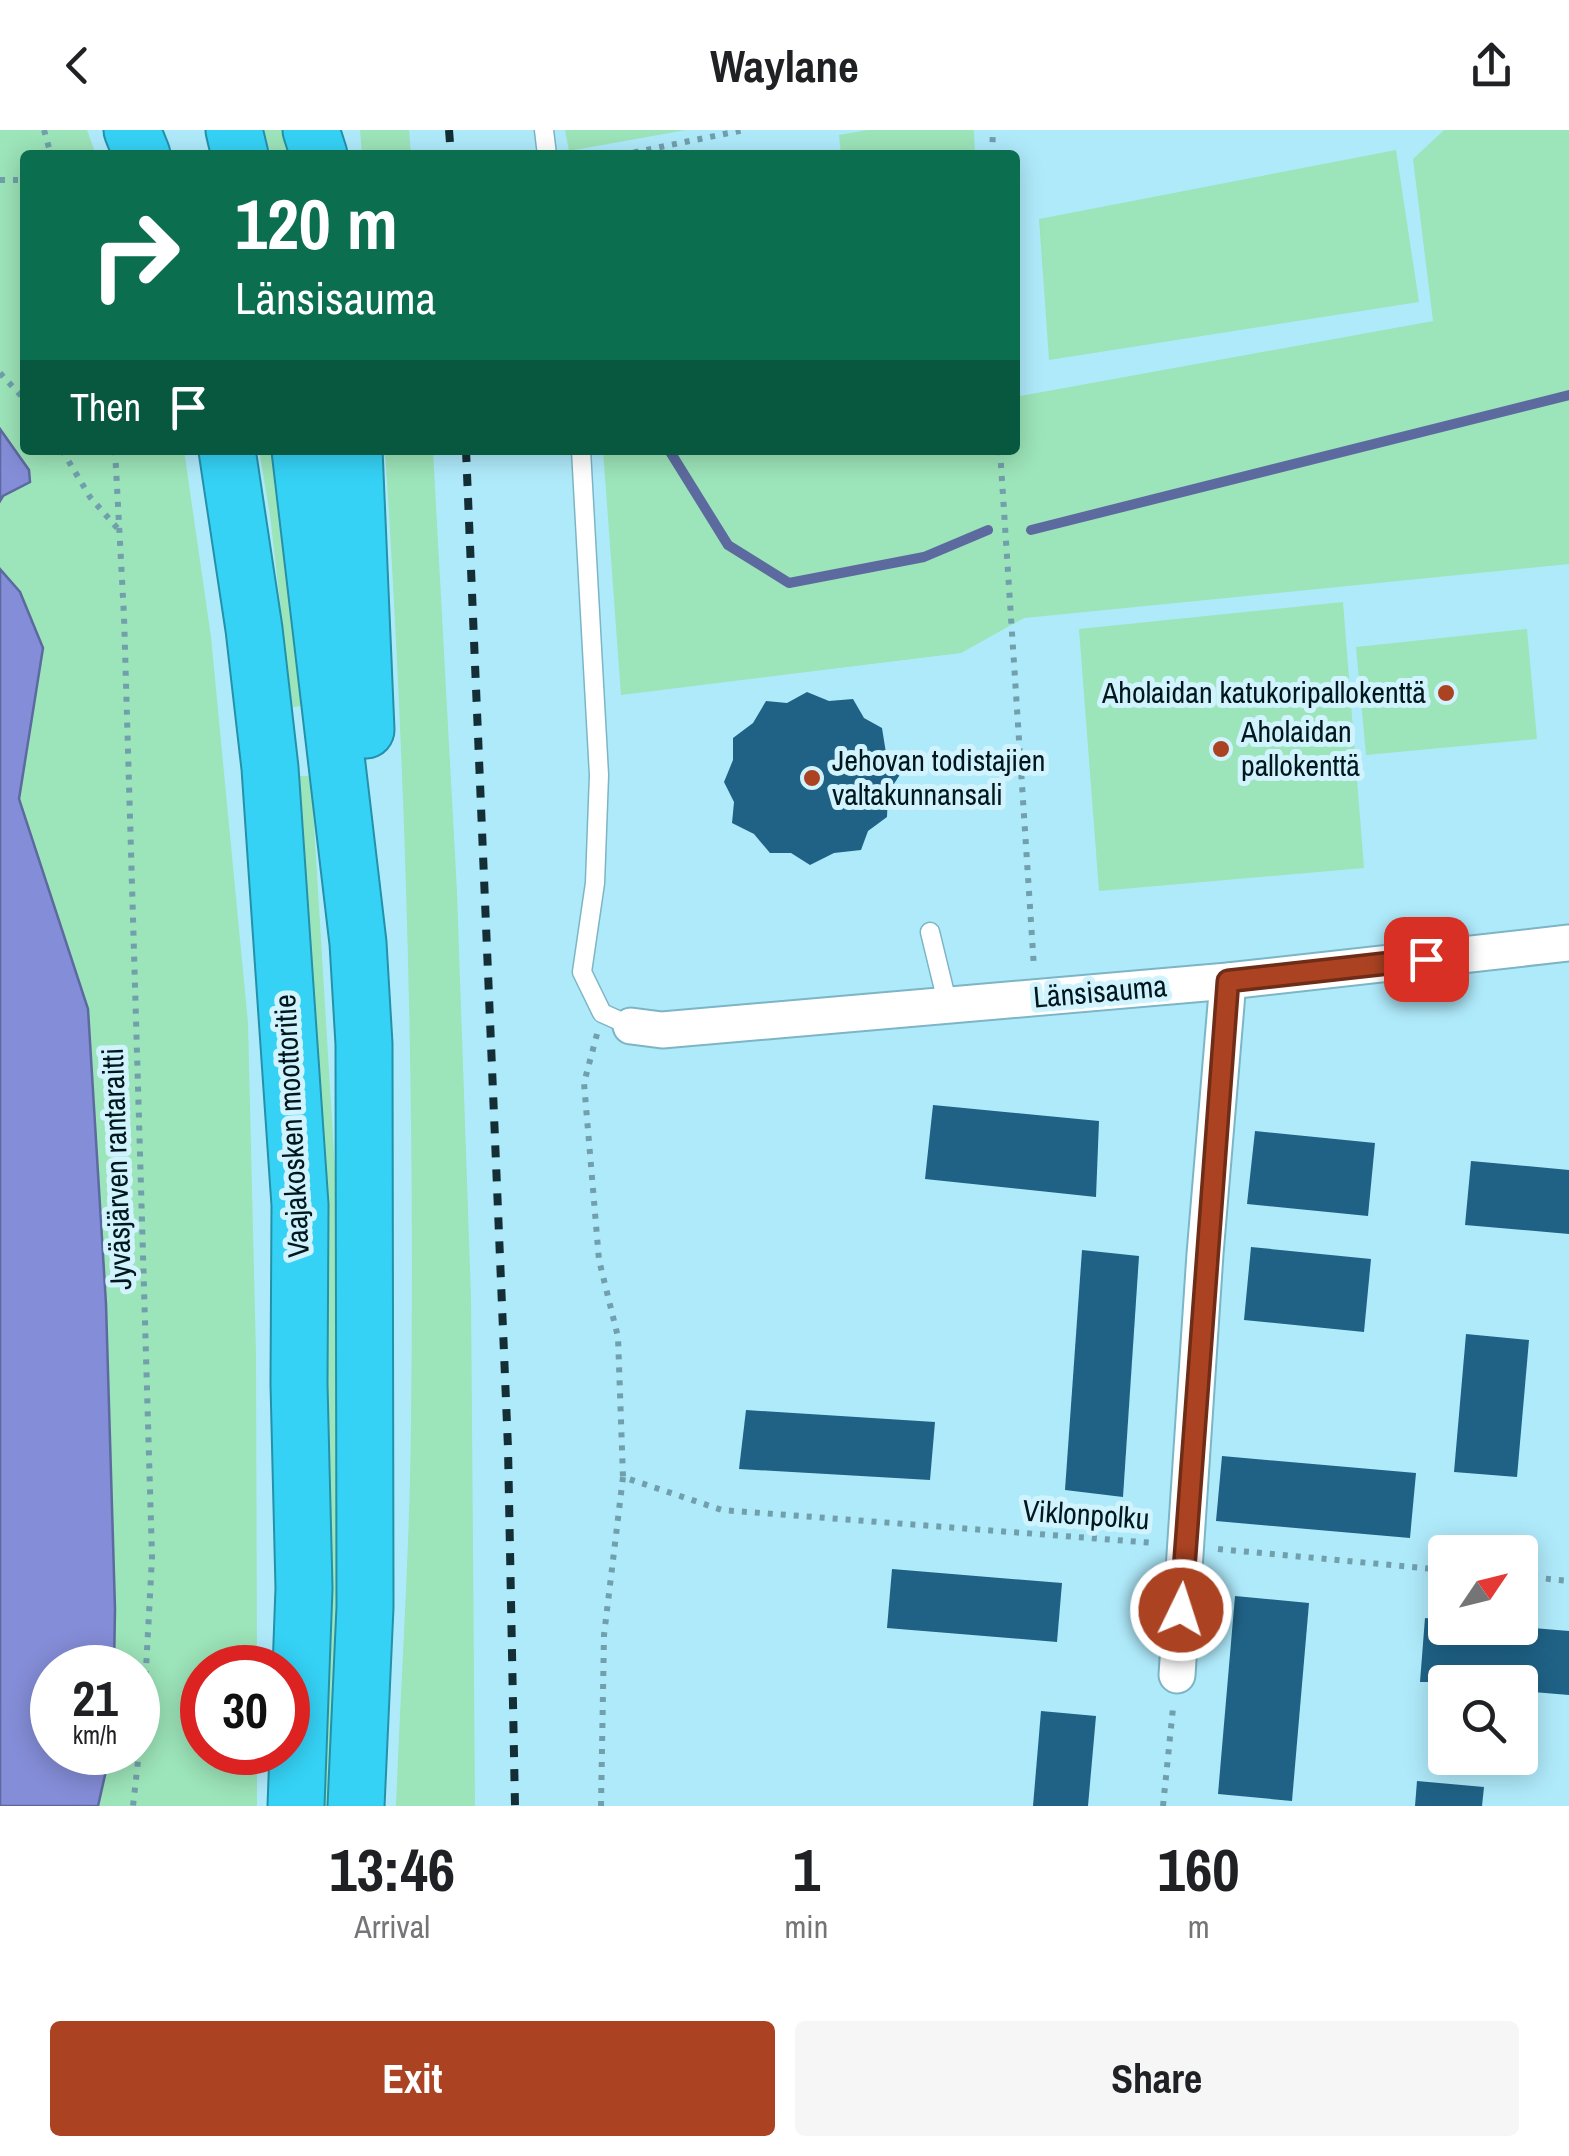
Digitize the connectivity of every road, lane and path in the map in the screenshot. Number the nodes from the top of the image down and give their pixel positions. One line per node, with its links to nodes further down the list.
1 (744, 130): 2 (path)
2 (646, 150)
3 (0, 373): 4 (path)
4 (20, 395)
5 (65, 455): 12 (path)
6 (115, 455): 12 (path, Jyväsjärven rantaraitti)
7 (228, 455): 27 (highway, Vaajakosken moottoritie)
8 (301, 455): 14 (highway)
9 (354, 455): 14 (highway)
10 (581, 455): 19 (lane)
11 (1000, 455): 16 (path)
12 (119, 530): 26 (path, Jyväsjärven rantaraitti)
13 (930, 932): 18 (lane)
14 (358, 943): 28 (highway)
15 (1569, 943): 17 (street, Länsisauma)
16 (1034, 969)
17 (1228, 981): 18 (street, Länsisauma); 21 (street)
18 (948, 1006): 19 (street, Länsisauma)
19 (616, 1019): 20 (path)
20 (622, 1478): 21 (path, Viklonpolku); 29 (path)
21 (1186, 1546): 22 (path, Viklonpolku); 25 (street)
22 (1428, 1568)
23 (1538, 1578): 24 (path)
24 (1569, 1581)
25 (1177, 1675): 30 (path)
26 (133, 1806)
27 (296, 1806)
28 (356, 1806)
29 (601, 1806)
30 (1163, 1806)

